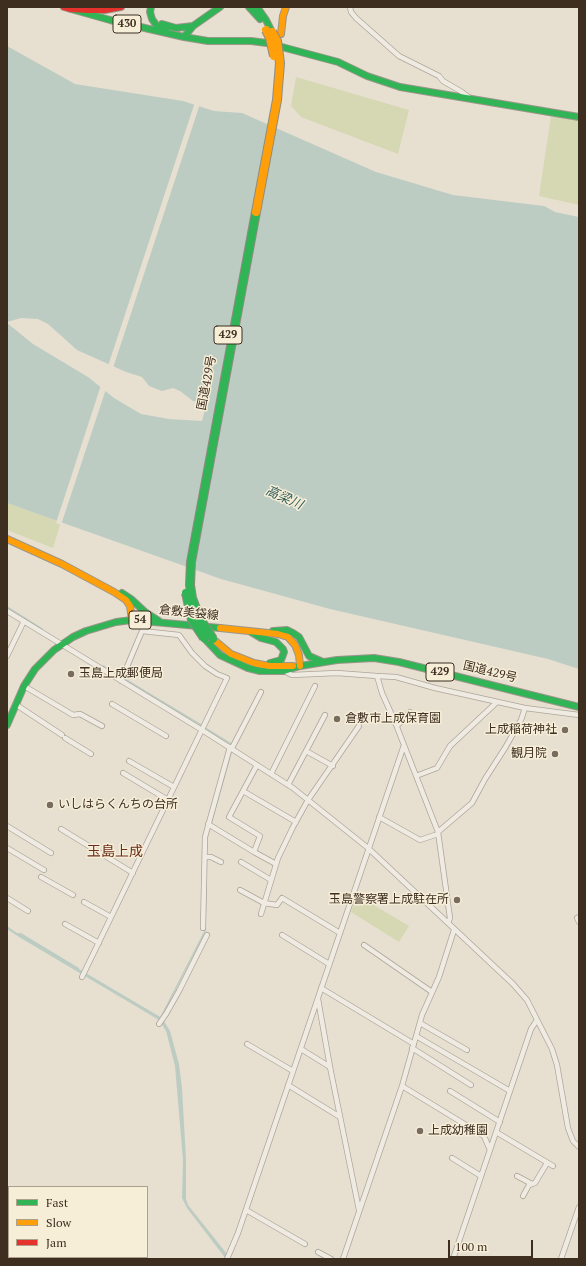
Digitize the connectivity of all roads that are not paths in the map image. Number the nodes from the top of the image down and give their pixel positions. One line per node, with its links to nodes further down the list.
1 (122, 7): 8 (main road)
2 (151, 7): 9 (main road)
3 (220, 7): 10 (main road)
4 (249, 7): 11 (main road, 国道429号 / 429)
5 (257, 7): 11 (main road, 国道429号 / 429)
6 (286, 7): 11 (main road, 国道429号)
7 (350, 7): 13 (street)
8 (67, 8): 12 (main road, 430)
9 (152, 19): 10 (main road); 12 (main road)
10 (193, 26): 12 (main road)
11 (273, 32): 27 (main road, 国道429号 / 429, bridge); 30 (main road, 国道429号 / 429, bridge)
12 (184, 37): 13 (main road)
13 (472, 100): 14 (main road)
14 (579, 117)
15 (9, 541): 16 (main road)
16 (99, 583): 18 (main road); 20 (main road)
17 (7, 611): 19 (street)
18 (132, 620): 20 (main road, 倉敷美袋線 / 54); 25 (main road, 倉敷美袋線 / 54)
19 (24, 621): 24 (street); 25 (street)
20 (160, 622): 21 (main road, 倉敷美袋線 / 54)
21 (251, 632): 22 (main road, 倉敷美袋線 / 54); 27 (main road)
22 (263, 633): 28 (main road); 29 (main road, 倉敷美袋線 / 54)
23 (7, 641): 24 (street)
24 (13, 644): 26 (street)
25 (62, 644): 32 (street); 33 (main road, 倉敷美袋線 / 54)
26 (7, 656)
27 (242, 659): 29 (main road, 国道429号 / 429)
28 (323, 662): 29 (main road, 国道429号 / 429); 39 (main road, 国道429号 / 429)
29 (300, 666): 30 (main road, 国道429号 / 429)
30 (284, 671): 31 (street)
31 (378, 676): 36 (street); 47 (street)
32 (122, 680): 48 (street); 48 (street)
33 (24, 686): 37 (main road, 倉敷美袋線 / 54); 45 (street)
34 (315, 686): 58 (street)
35 (261, 692): 51 (street)
36 (497, 702): 40 (street); 59 (street)
37 (15, 704): 44 (main road, 倉敷美袋線 / 54); 53 (street)
38 (112, 704): 49 (street)
39 (579, 707)
40 (525, 708): 42 (street); 70 (street)
41 (410, 712): 47 (street)
42 (579, 715)
43 (325, 716): 52 (street)
44 (7, 725)
45 (102, 726)
46 (359, 726): 56 (street)
47 (396, 726): 50 (street)
48 (202, 730): 51 (street); 61 (street)
49 (166, 736)
50 (404, 745): 59 (street); 65 (street)
51 (231, 748): 55 (street); 67 (street)
52 (306, 751): 56 (street); 60 (street)
53 (91, 754)
54 (129, 761): 61 (street)
55 (257, 765): 58 (street); 62 (street)
56 (333, 766): 64 (street)
57 (123, 773): 63 (street)
58 (271, 774): 60 (street)
59 (416, 776): 70 (street)
60 (288, 785): 64 (street)
61 (174, 786): 63 (street)
62 (243, 791): 66 (street); 73 (street)
63 (168, 800): 80 (street)
64 (308, 800): 66 (street); 72 (street)
65 (380, 817): 70 (street); 72 (street)
66 (296, 822): 78 (street)
67 (210, 825): 73 (street); 75 (street)
68 (7, 826): 74 (street)
69 (61, 829): 80 (street)
70 (438, 833): 93 (street)
71 (7, 848): 79 (street)
72 (368, 848): 93 (street); 97 (street)
73 (254, 852): 78 (street)
74 (51, 853)
75 (207, 856): 76 (street); 95 (street)
76 (221, 862)
77 (241, 862): 82 (street)
78 (276, 864): 82 (street)
79 (44, 870)
80 (133, 873): 90 (street)
81 (42, 877): 84 (street)
82 (271, 880): 87 (street)
83 (240, 890): 87 (street)
84 (73, 895)
85 (7, 898): 88 (street)
86 (84, 902): 90 (street)
87 (264, 903): 89 (street); 97 (street)
88 (28, 911)
89 (260, 914)
90 (112, 917): 100 (street)
91 (579, 917): 92 (street)
92 (579, 922)
93 (448, 923): 96 (street)
94 (65, 924): 100 (street)
95 (203, 928)
96 (454, 930): 105 (street); 107 (street)
97 (340, 933): 102 (street)
98 (206, 935): 109 (street)
99 (282, 935): 102 (street)
100 (98, 944): 103 (street)
101 (364, 945): 105 (street)
102 (329, 964): 104 (street)
103 (82, 977)
104 (321, 988): 106 (street); 112 (street)
105 (432, 992): 108 (street)
106 (318, 997): 113 (street); 115 (street)
107 (537, 1020): 121 (street); 125 (street)
108 (420, 1023): 110 (street); 114 (street)
109 (159, 1024)
110 (416, 1036): 112 (street); 121 (street)
111 (247, 1044): 116 (street)
112 (413, 1046): 118 (street); 119 (street)
113 (300, 1049): 115 (street); 116 (street)
114 (467, 1050)
115 (330, 1067): 122 (street)
116 (293, 1071): 117 (street)
117 (288, 1085): 122 (street); 135 (street)
118 (471, 1085)
119 (402, 1086): 126 (street); 136 (street)
120 (450, 1091): 123 (street)
121 (510, 1091): 123 (street)
122 (340, 1117): 136 (street)
123 (500, 1122): 124 (street)
124 (496, 1132): 126 (street); 128 (street)
125 (579, 1147)
126 (490, 1150): 130 (street)
127 (452, 1158): 130 (street)
128 (547, 1163): 129 (street); 132 (street)
129 (553, 1166)
130 (481, 1176): 142 (street)
131 (517, 1176): 132 (street)
132 (532, 1184): 133 (street)
133 (523, 1196)
134 (579, 1207): 143 (street)
135 (246, 1210): 137 (street); 139 (street)
136 (359, 1211): 141 (street)
137 (305, 1244)
138 (318, 1252): 140 (street)
139 (228, 1257)
140 (331, 1259)
141 (343, 1259)
142 (453, 1259)
143 (561, 1259)

